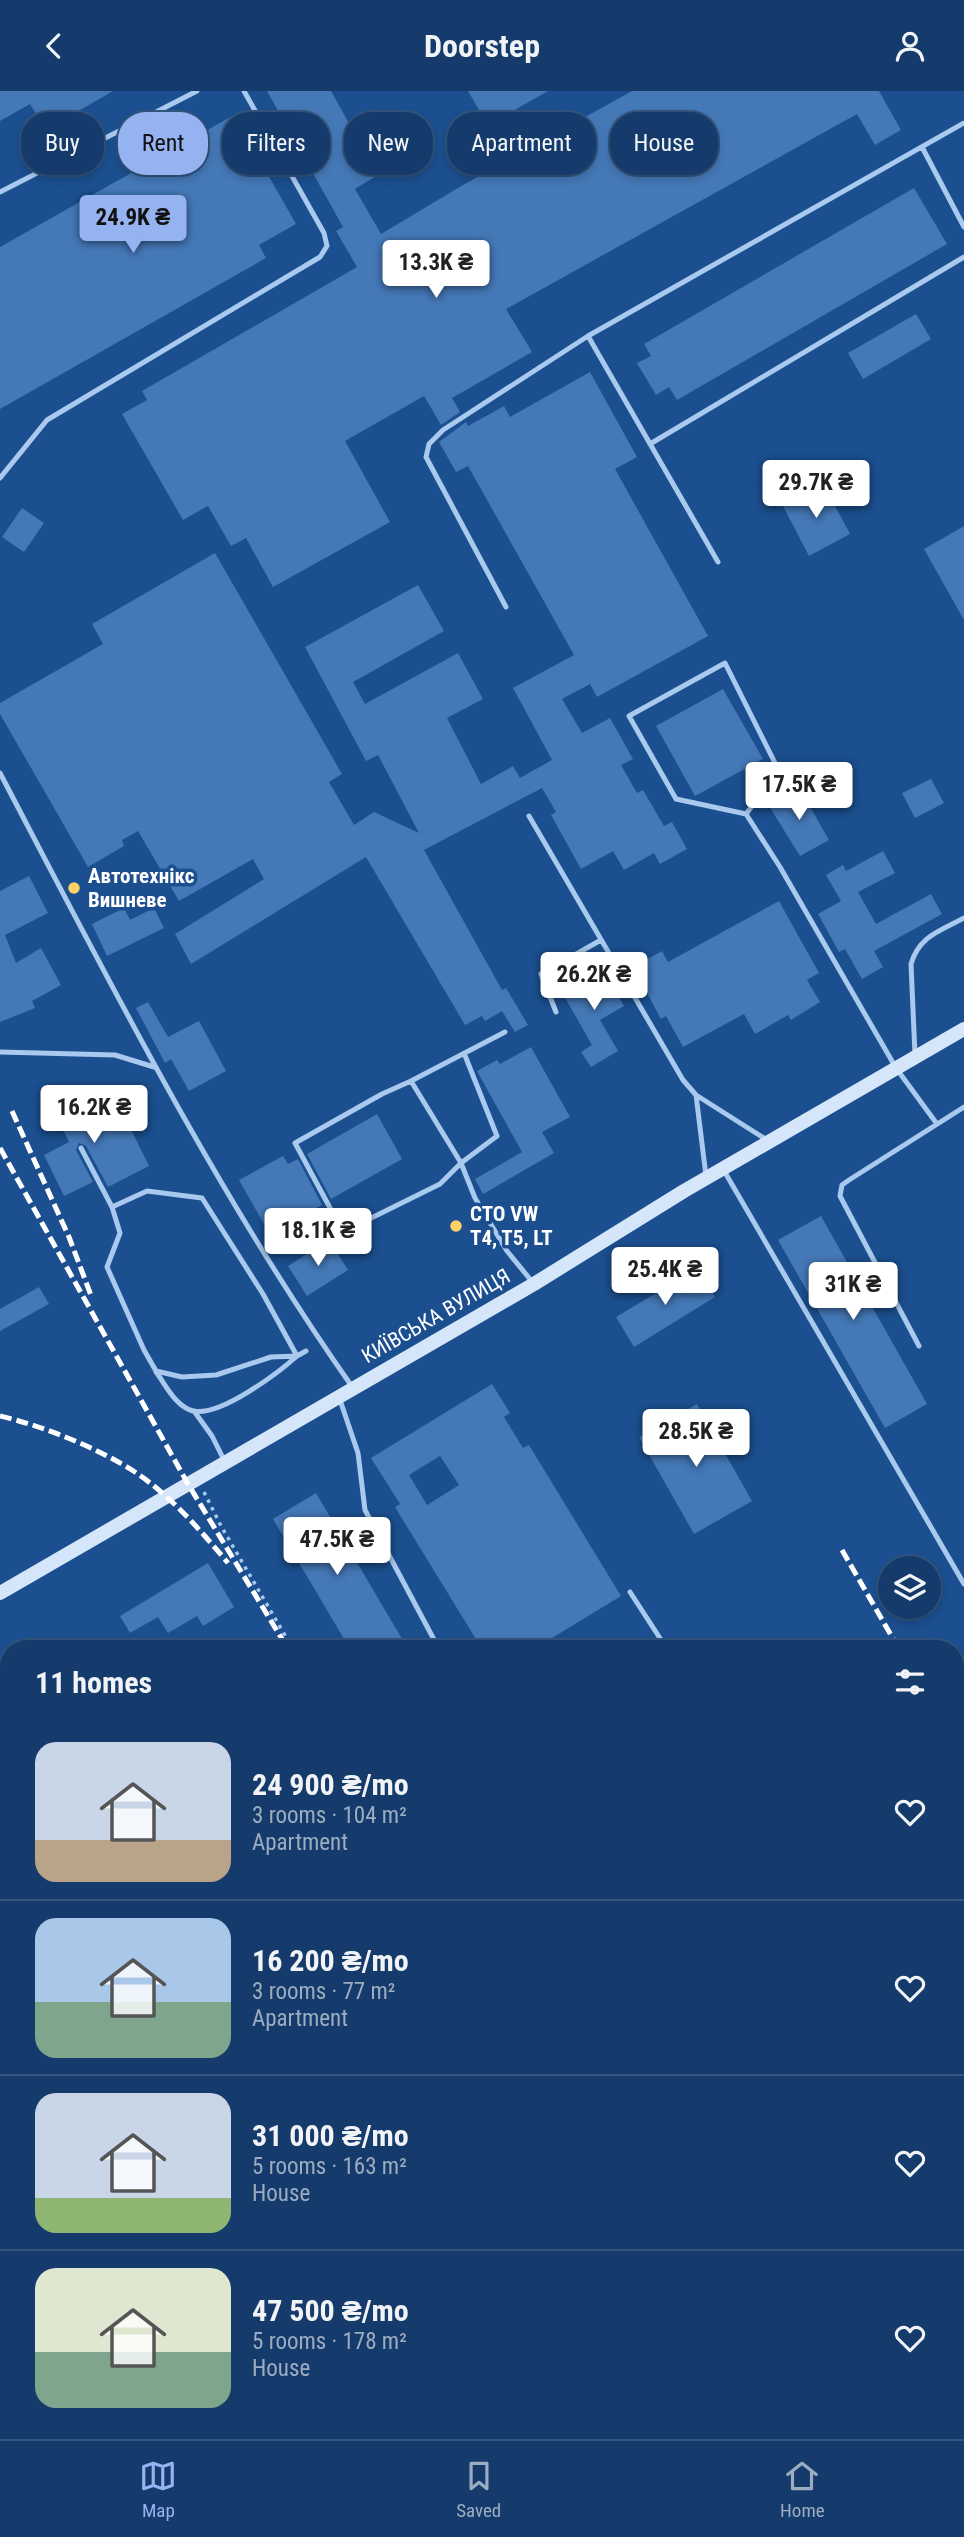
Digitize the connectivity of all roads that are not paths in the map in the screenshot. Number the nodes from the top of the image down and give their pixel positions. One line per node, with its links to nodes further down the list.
1 (197, 91): 5 (lane)
2 (244, 91): 10 (lane)
3 (964, 123): 4 (lane)
4 (922, 147): 6 (lane); 8 (lane)
5 (0, 192)
6 (964, 227)
7 (964, 257): 9 (lane)
8 (589, 336): 9 (lane); 12 (lane)
9 (650, 444): 11 (lane)
10 (0, 478)
11 (718, 562)
12 (506, 607)
13 (0, 773): 24 (lane)
14 (746, 814): 14 (lane); 25 (lane)
15 (529, 816): 17 (lane)
16 (964, 918): 23 (lane)
17 (601, 940): 18 (lane); 27 (lane)
18 (556, 1012)
19 (964, 1029): 23 (main road, КИЇВСЬКА ВУЛИЦЯ)
20 (505, 1032): 22 (lane)
21 (0, 1052): 24 (lane)
22 (464, 1053): 26 (lane); 32 (lane)
23 (915, 1058): 25 (main road, КИЇВСЬКА ВУЛИЦЯ)
24 (154, 1067): 37 (lane)
25 (896, 1068): 29 (lane); 30 (main road, КИЇВСЬКА ВУЛИЦЯ)
26 (411, 1081): 32 (lane); 32 (lane)
27 (696, 1095): 30 (lane); 34 (lane)
28 (964, 1107): 29 (lane)
29 (937, 1124): 38 (lane)
30 (770, 1142): 33 (main road, КИЇВСЬКА ВУЛИЦЯ)
31 (81, 1148): 35 (lane)
32 (461, 1163): 36 (lane)
33 (723, 1169): 34 (main road, КИЇВСЬКА ВУЛИЦЯ); 45 (lane)
34 (707, 1178): 36 (main road, КИЇВСЬКА ВУЛИЦЯ)
35 (112, 1207): 39 (lane); 40 (lane)
36 (534, 1284): 41 (main road, КИЇВСЬКА ВУЛИЦЯ)
37 (323, 1345): 39 (lane); 41 (lane)
38 (919, 1346)
39 (297, 1356): 40 (lane); 43 (lane)
40 (156, 1371): 43 (lane)
41 (353, 1388): 42 (main road, КИЇВСЬКА ВУЛИЦЯ)
42 (339, 1397): 44 (main road, КИЇВСЬКА ВУЛИЦЯ); 48 (lane)
43 (194, 1411): 44 (lane)
44 (225, 1462): 47 (main road, КИЇВСЬКА ВУЛИЦЯ)
45 (964, 1584)
46 (630, 1592): 49 (lane)
47 (0, 1593)
48 (434, 1640)
49 (661, 1640)

